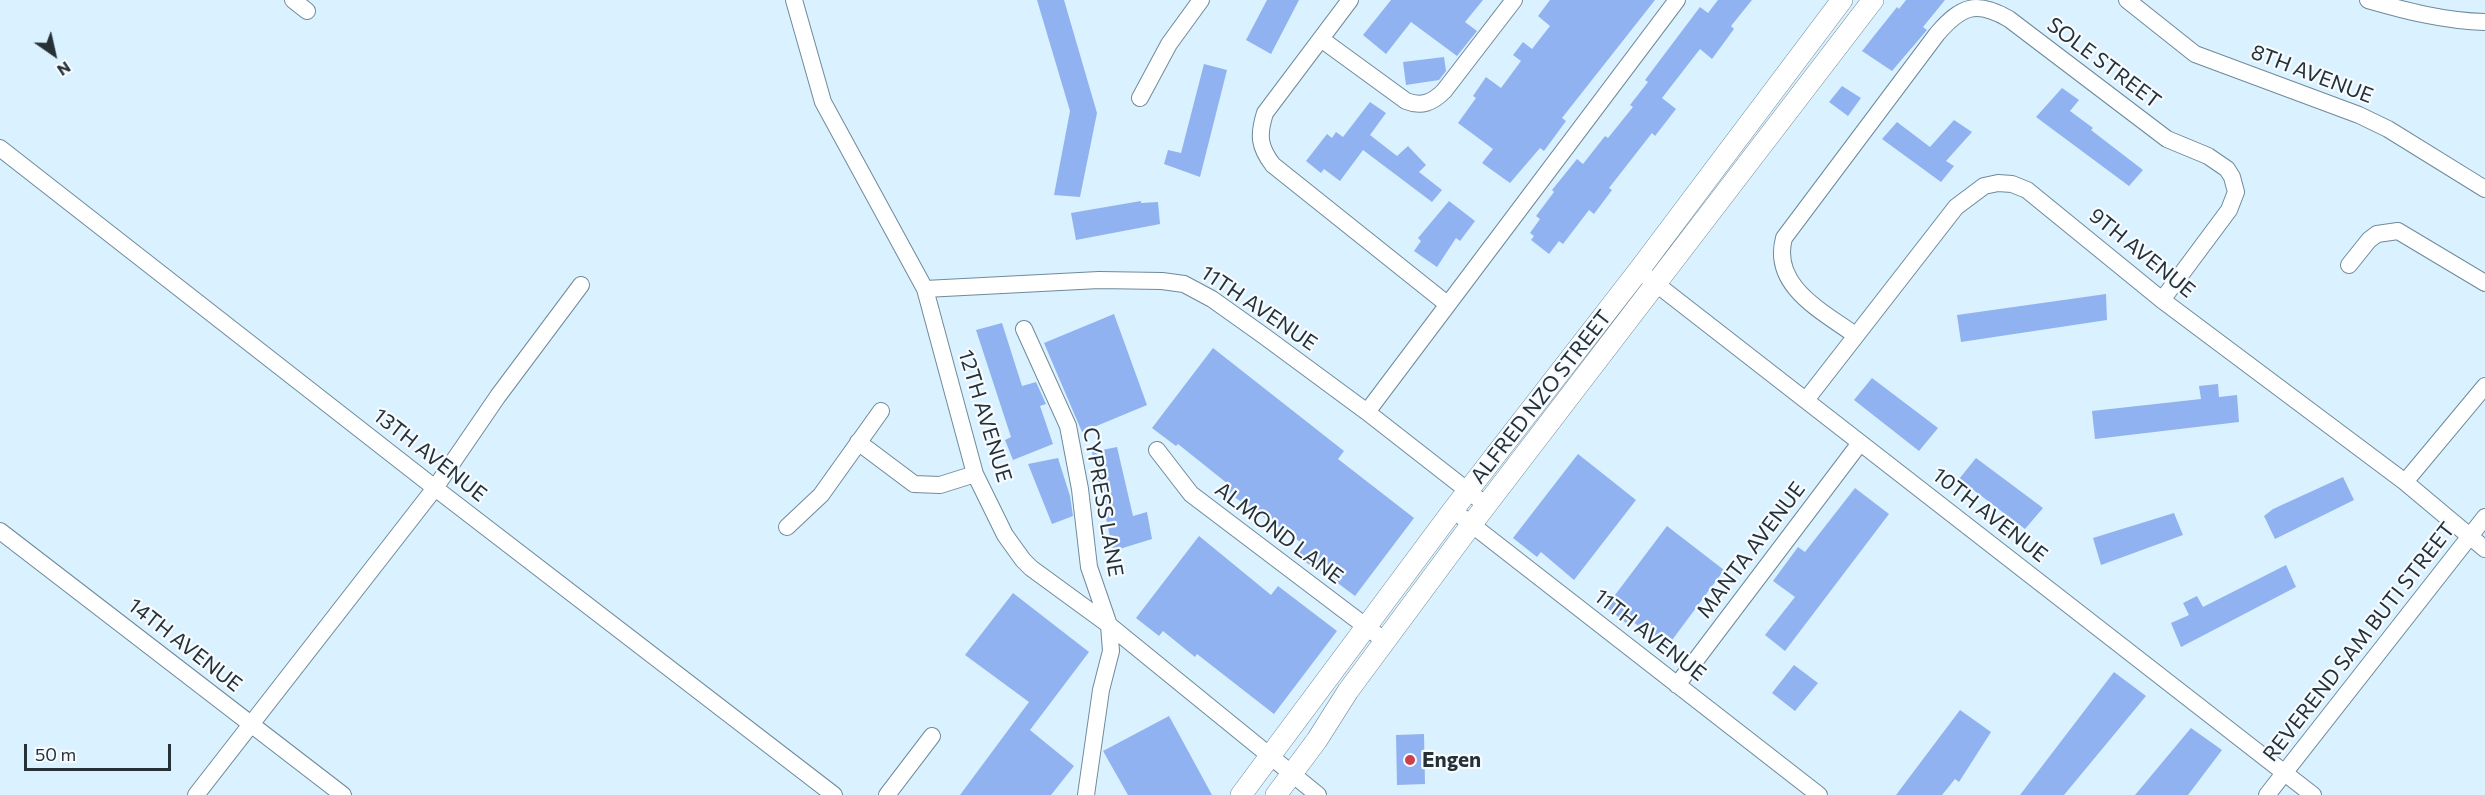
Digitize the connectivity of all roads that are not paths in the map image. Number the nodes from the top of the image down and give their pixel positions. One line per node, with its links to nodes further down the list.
1 (293, 0): 12 (street)
2 (794, 0): 23 (street, 12TH AVENUE)
3 (1201, 0): 15 (street)
4 (1350, 0): 14 (street)
5 (1514, 0): 14 (street)
6 (1677, 0): 25 (street)
7 (1842, 0): 19 (street, ALFRED NZO STREET)
8 (1873, 0): 20 (street, ALFRED NZO STREET)
9 (2127, 0): 17 (street, 8TH AVENUE)
10 (2368, 0): 11 (street)
11 (2398, 4): 13 (street)
12 (307, 11)
13 (2485, 22)
14 (1321, 39): 25 (street)
15 (1140, 98)
16 (0, 148): 37 (street, 13TH AVENUE)
17 (2485, 189)
18 (2349, 265): 21 (street)
19 (1639, 270): 20 (street, 10TH AVENUE); 38 (street, ALFRED NZO STREET)
20 (1656, 283): 29 (street, 10TH AVENUE); 39 (street, ALFRED NZO STREET)
21 (2485, 283)
22 (581, 285): 37 (street)
23 (925, 289): 31 (street, 11TH AVENUE); 35 (street, 12TH AVENUE)
24 (2162, 300): 27 (street, 9TH AVENUE); 27 (street, SOLE STREET); 36 (street, 9TH AVENUE)
25 (1447, 304): 31 (street)
26 (1024, 329): 47 (street, CYPRESS LANE)
27 (1855, 335): 29 (street, 9TH AVENUE)
28 (2485, 386): 36 (street)
29 (1806, 400): 33 (street, 10TH AVENUE)
30 (881, 411): 32 (street)
31 (1367, 412): 38 (street, 11TH AVENUE)
32 (858, 442): 35 (street); 43 (street)
33 (1860, 443): 50 (street, MANTA AVENUE); 54 (street, 10TH AVENUE)
34 (1157, 450): 48 (street, ALMOND LANE)
35 (975, 474): 47 (street, 12TH AVENUE)
36 (2405, 482): 45 (street, 9TH AVENUE)
37 (435, 488): 51 (street); 58 (street, 13TH AVENUE)
38 (1467, 492): 39 (street, 11TH AVENUE); 40 (street, ALFRED NZO STREET)
39 (1486, 506): 42 (street, ALFRED NZO STREET)
40 (1453, 510): 42 (street, 11TH AVENUE); 48 (street, ALFRED NZO STREET)
41 (2485, 517): 45 (street, REVEREND SAM BUTI STREET)
42 (1471, 525): 49 (street, ALFRED NZO STREET); 50 (street, 11TH AVENUE)
43 (787, 527)
44 (0, 531): 51 (street, 14TH AVENUE)
45 (2469, 537): 46 (street, 9TH AVENUE); 54 (street, REVEREND SAM BUTI STREET)
46 (2485, 549)
47 (1109, 625): 53 (street, 12TH AVENUE); 60 (street, CYPRESS LANE)
48 (1366, 626): 49 (street, ALMOND LANE); 53 (street, ALFRED NZO STREET)
49 (1385, 641): 55 (street, ALFRED NZO STREET)
50 (1677, 685): 64 (street, 11TH AVENUE)
51 (251, 725): 56 (street); 57 (street, 14TH AVENUE)
52 (932, 736): 59 (street)
53 (1269, 756): 55 (street, 12TH AVENUE); 61 (street, ALFRED NZO STREET)
54 (2285, 773): 65 (street, REVEREND SAM BUTI STREET); 66 (street, 10TH AVENUE)
55 (1291, 775): 62 (street, ALFRED NZO STREET); 63 (street, 12TH AVENUE)
56 (196, 795)
57 (343, 795)
58 (834, 795)
59 (887, 795)
60 (1086, 795)
61 (1241, 795)
62 (1276, 795)
63 (1318, 795)
64 (1819, 795)
65 (2267, 795)
66 (2313, 795)

